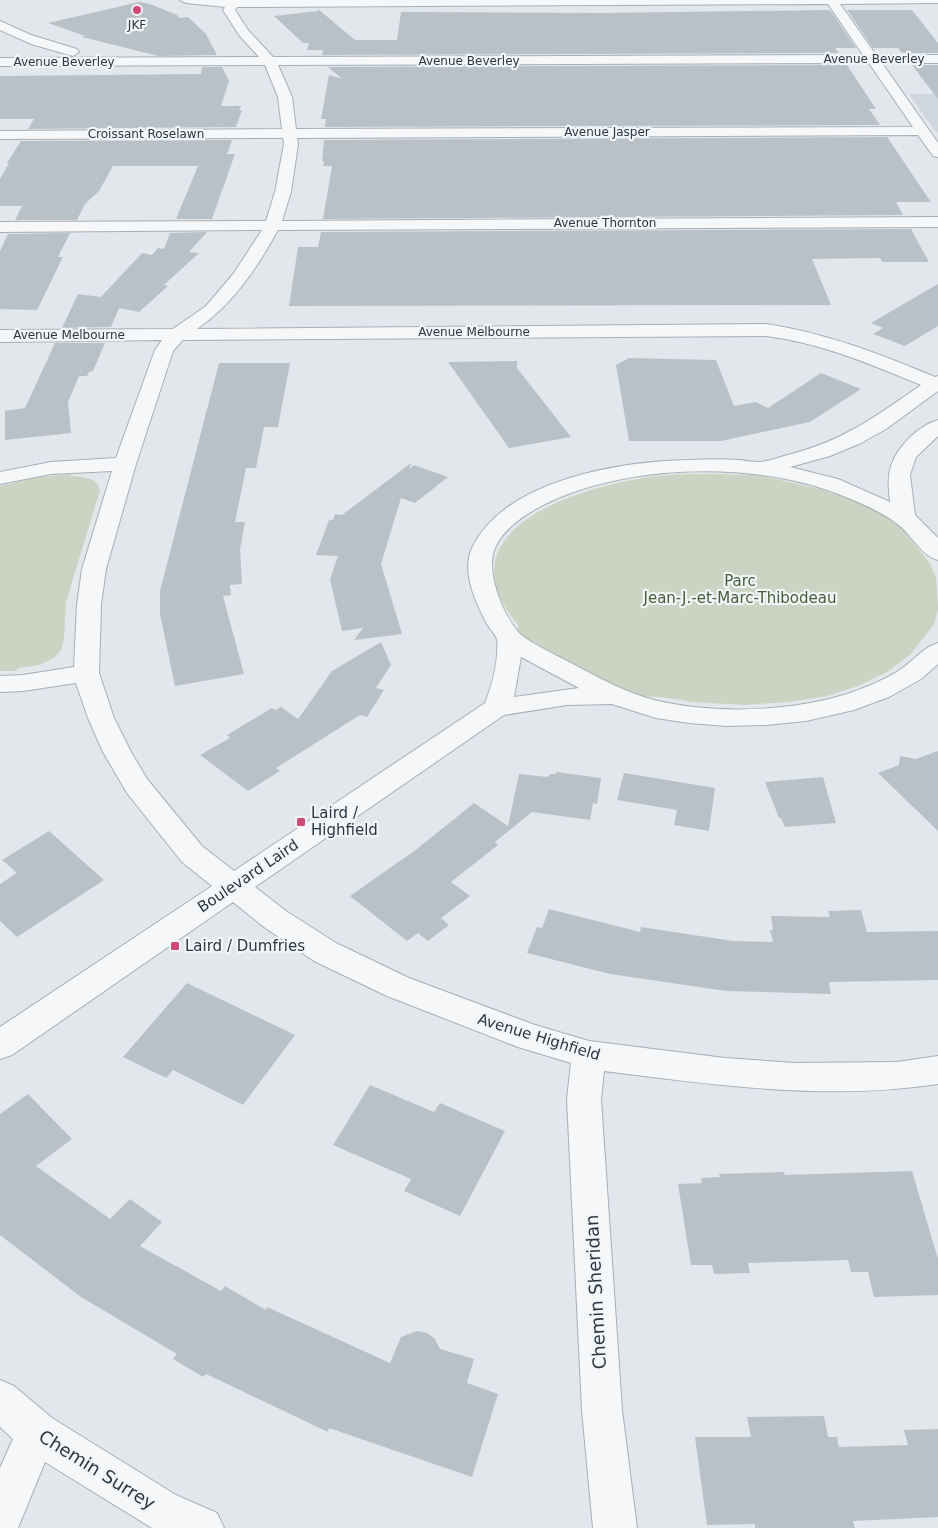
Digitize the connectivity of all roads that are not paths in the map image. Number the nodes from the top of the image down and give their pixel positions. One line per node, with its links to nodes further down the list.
1 (186, 0): 4 (street)
2 (831, 0): 3 (street); 4 (street); 6 (street)
3 (938, 0)
4 (234, 2): 10 (street)
5 (0, 25): 9 (street)
6 (872, 59): 7 (street, Avenue Beverley); 10 (street, Avenue Beverley); 11 (street)
7 (938, 59)
8 (0, 62): 9 (street, Avenue Beverley)
9 (106, 62): 10 (street, Avenue Beverley)
10 (270, 62): 12 (street)
11 (922, 131): 12 (street, Avenue Jasper); 14 (street)
12 (292, 134): 13 (street, Croissant Roselawn); 16 (street)
13 (0, 135)
14 (938, 153)
15 (938, 222): 16 (street, Avenue Thornton)
16 (273, 225): 17 (street); 18 (street)
17 (0, 227)
18 (178, 334): 19 (street, Avenue Melbourne); 20 (street, Avenue Melbourne); 22 (street)
19 (0, 336)
20 (937, 384): 23 (street)
21 (938, 426): 25 (street)
22 (126, 464): 24 (street); 29 (street)
23 (762, 467): 25 (street); 27 (street)
24 (0, 478)
25 (904, 517): 26 (street)
26 (938, 552)
27 (509, 638): 31 (street, Boulevard Laird); 32 (street)
28 (938, 651): 31 (street, Boulevard Laird)
29 (86, 673): 30 (street); 33 (street, Avenue Highfield)
30 (0, 684)
31 (612, 696): 32 (street, Boulevard Laird)
32 (497, 708): 33 (street, Boulevard Laird)
33 (234, 886): 34 (street, Boulevard Laird); 35 (street, Avenue Highfield)
34 (0, 1045)
35 (590, 1055): 36 (street, Avenue Highfield); 41 (street, Chemin Sheridan)
36 (938, 1070)
37 (0, 1400): 38 (street, Chemin Surrey)
38 (37, 1433): 39 (street); 40 (street, Chemin Surrey)
39 (0, 1518)
40 (202, 1528)
41 (615, 1528)

